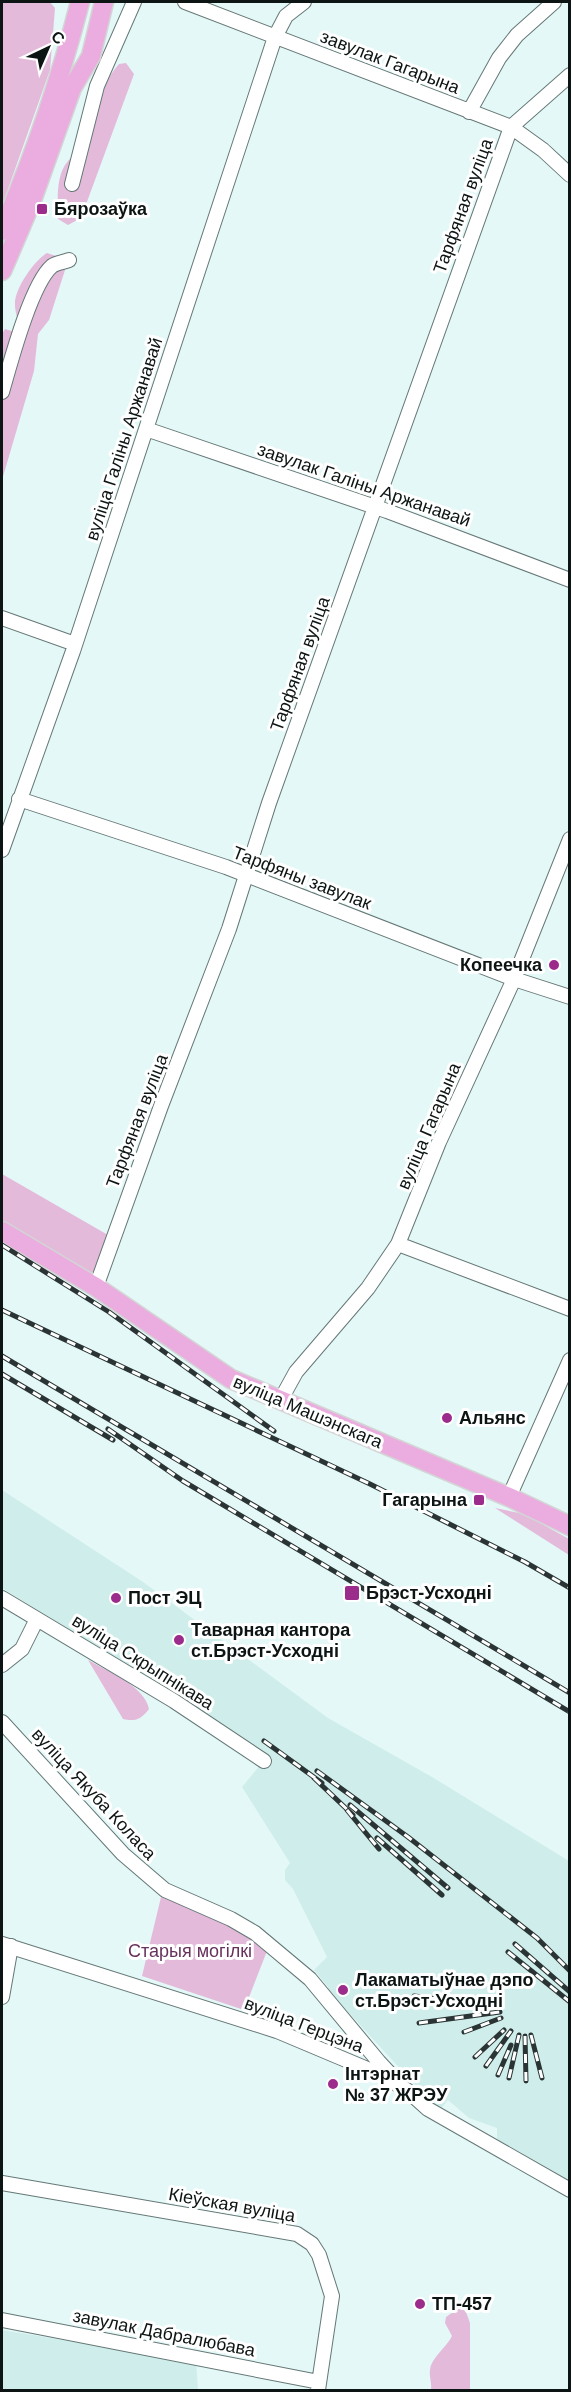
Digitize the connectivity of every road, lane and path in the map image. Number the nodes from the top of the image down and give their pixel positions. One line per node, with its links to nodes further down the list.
1 (80, 2): 15 (main road)
2 (95, 2): 10 (main road)
3 (104, 2): 10 (main road)
4 (134, 2): 14 (street)
5 (185, 2): 8 (street, завулак Гагарына)
6 (304, 2): 8 (street, вуліца Галіны Аржанавай)
7 (554, 2): 11 (street, Тарфяная вуліца)
8 (275, 38): 11 (street, завулак Гагарына); 19 (street, вуліца Галіны Аржанавай)
9 (570, 75): 12 (street, Тарфяная вуліца)
10 (72, 88): 17 (main road)
11 (469, 112): 12 (street, завулак Гагарына)
12 (511, 127): 13 (street, завулак Гагарына); 20 (street, Тарфяная вуліца)
13 (570, 175)
14 (72, 184)
15 (2, 231)
16 (69, 260): 18 (street)
17 (2, 271)
18 (2, 392)
19 (146, 429): 20 (street, завулак Галіны Аржанавай); 23 (street, вуліца Галіны Аржанавай)
20 (375, 507): 21 (street, завулак Галіны Аржанавай); 27 (street, Тарфяная вуліца)
21 (570, 580)
22 (2, 618): 23 (street)
23 (75, 644): 24 (street, вуліца Галіны Аржанавай)
24 (20, 799): 26 (street, вуліца Галіны Аржанавай); 27 (street, Тарфяны завулак)
25 (570, 839): 28 (street, вуліца Гагарына)
26 (2, 850)
27 (247, 875): 28 (street, Тарфяны завулак); 32 (street, Тарфяная вуліца)
28 (514, 979): 29 (street, Тарфяны завулак); 31 (street, вуліца Гагарына)
29 (570, 998)
30 (2, 1231): 32 (main road, вуліца Машэнскага)
31 (398, 1244): 33 (street); 35 (street, вуліца Гагарына)
32 (96, 1287): 35 (main road, вуліца Машэнскага)
33 (570, 1309)
34 (570, 1360): 36 (street)
35 (280, 1401): 36 (main road, вуліца Машэнскага)
36 (510, 1497): 37 (main road, вуліца Машэнскага)
37 (570, 1526)
38 (2, 1598): 39 (street, вуліца Скрыпнікава)
39 (38, 1619): 40 (street); 42 (street, вуліца Скрыпнікава)
40 (2, 1665)
41 (2, 1722): 45 (street, вуліца Якуба Коласа)
42 (264, 1761)
43 (6, 1945): 44 (street); 45 (street, вуліца Герцэна)
44 (2, 1997)
45 (408, 2091): 47 (street, вуліца Герцэна)
46 (2, 2183): 49 (street, Кіеўская вуліца)
47 (570, 2190)
48 (2, 2320): 49 (street, завулак Дабралюбава)
49 (318, 2386)

